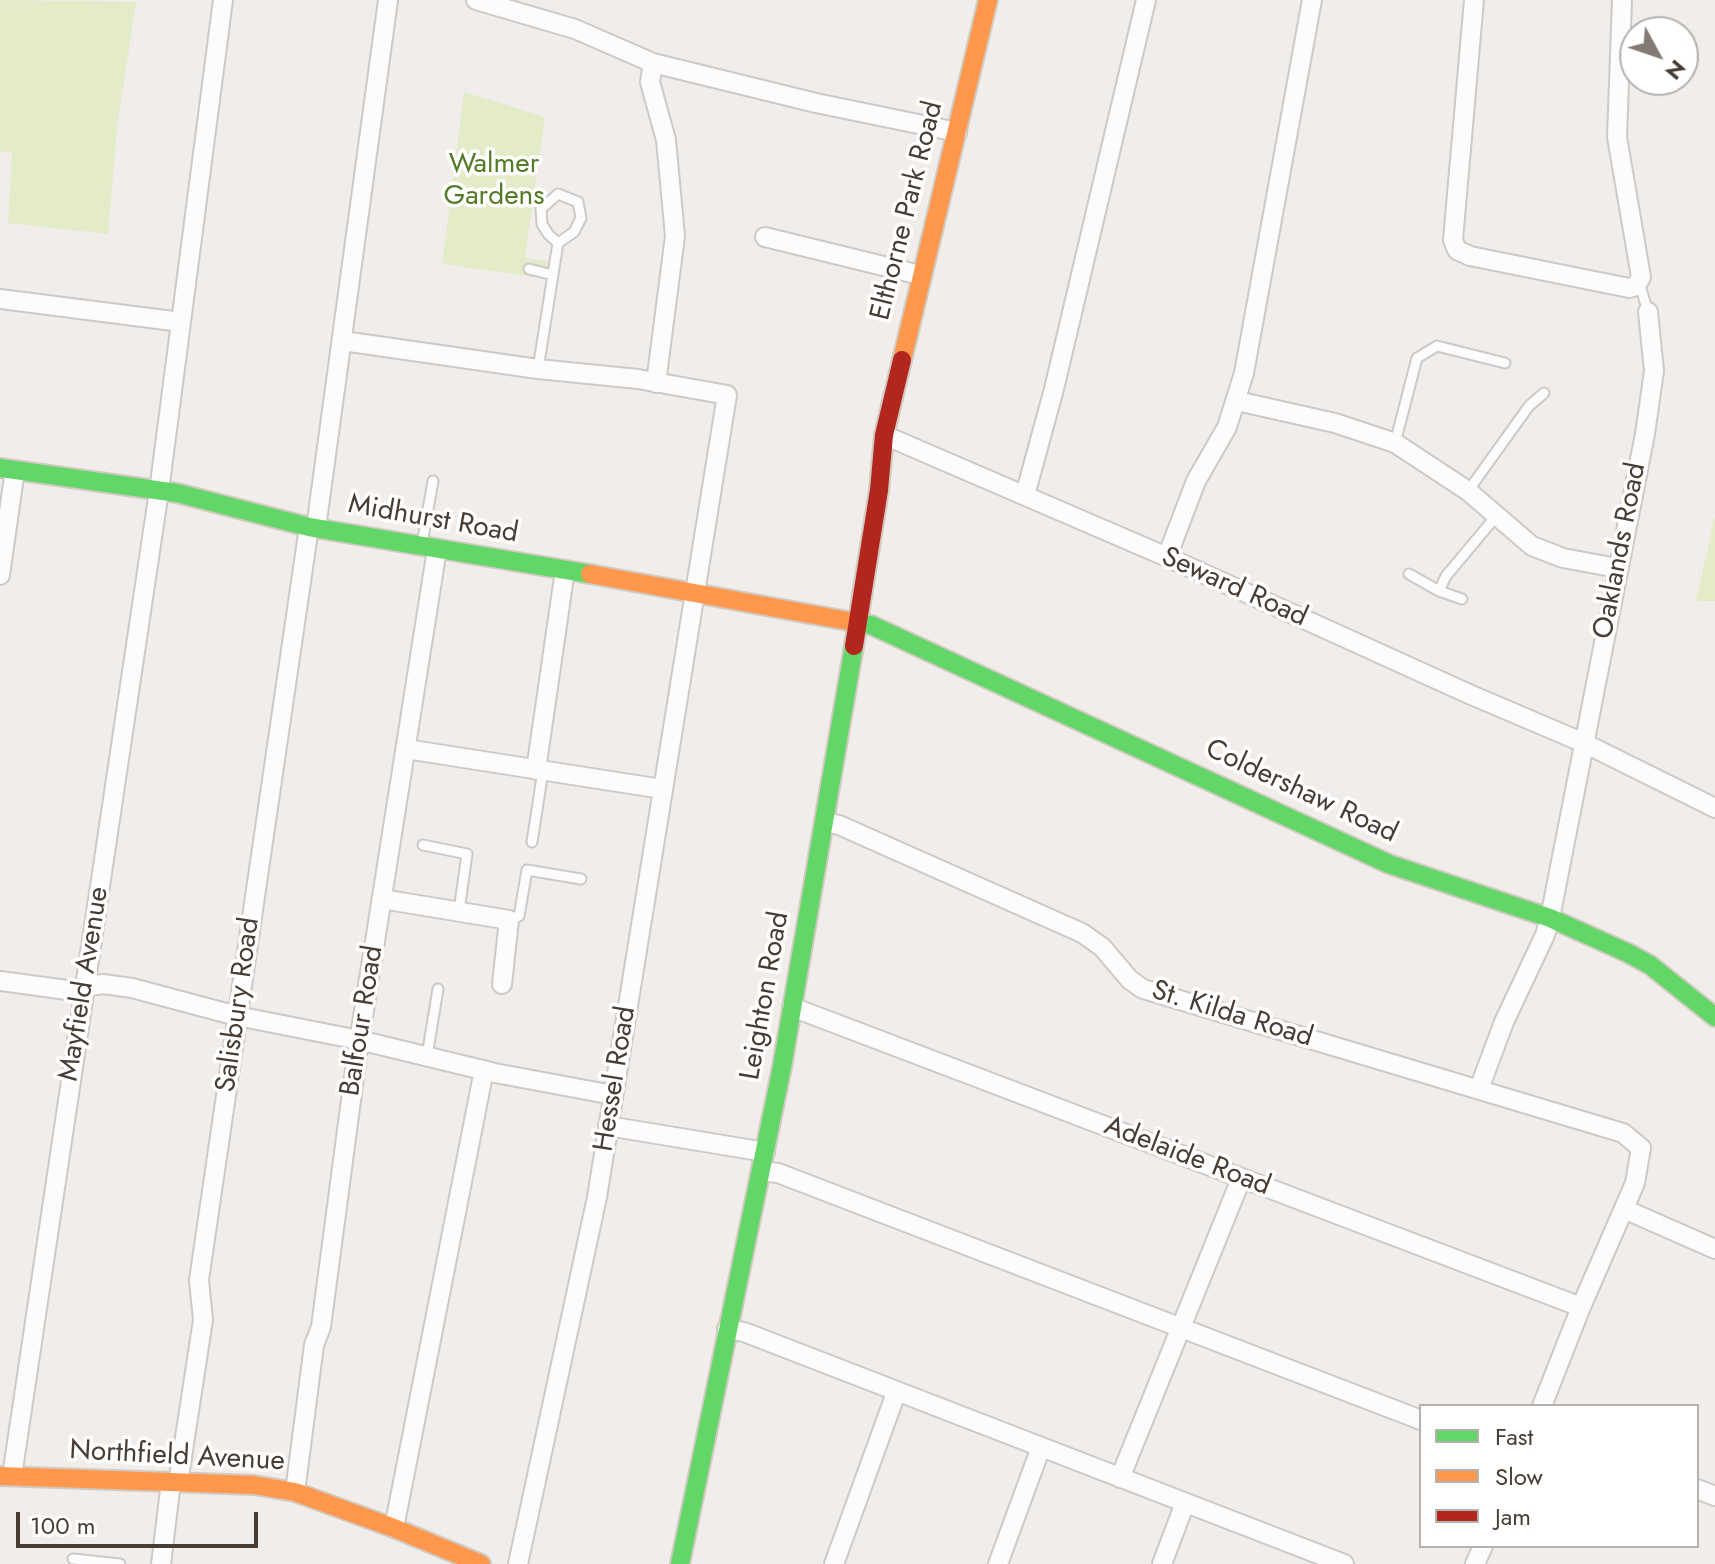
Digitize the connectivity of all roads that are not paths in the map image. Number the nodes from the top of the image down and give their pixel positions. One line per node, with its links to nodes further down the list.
1 (223, 0): 19 (street, Mayfield Avenue)
2 (388, 0): 20 (street, Salisbury Road)
3 (476, 0): 9 (street)
4 (988, 0): 10 (street, Elthorne Park Road)
5 (1146, 0): 32 (street)
6 (1312, 0): 25 (street)
7 (1474, 0): 16 (street)
8 (1622, 0): 16 (street, Oaklands Road)
9 (653, 63): 10 (street); 23 (street)
10 (957, 132): 15 (street, Elthorne Park Road)
11 (765, 237): 15 (street)
12 (558, 243): 12 (lane); 14 (lane)
13 (529, 269): 14 (lane)
14 (553, 275): 22 (lane)
15 (920, 275): 26 (street, Elthorne Park Road)
16 (1639, 282): 18 (lane, Oaklands Road)
17 (0, 299): 19 (street)
18 (1648, 312): 37 (street, Oaklands Road)
19 (181, 322): 30 (street, Mayfield Avenue)
20 (343, 341): 22 (street); 34 (street, Salisbury Road)
21 (1505, 363): 27 (lane)
22 (538, 369): 23 (street)
23 (656, 383): 41 (street, Hessel Road)
24 (1544, 393): 31 (lane)
25 (1237, 401): 27 (street); 36 (street)
26 (878, 435): 32 (street, Seward Road); 44 (street, Leighton Road)
27 (1395, 443): 31 (street)
28 (8, 469): 30 (street, Midhurst Road); 40 (street)
29 (433, 481): 35 (lane)
30 (159, 491): 34 (street, Midhurst Road); 60 (street, Mayfield Avenue)
31 (1468, 491): 33 (street)
32 (1025, 495): 36 (street, Seward Road)
33 (1498, 514): 37 (street); 42 (lane)
34 (313, 528): 35 (street, Midhurst Road); 63 (street, Salisbury Road)
35 (429, 548): 38 (street, Midhurst Road); 46 (street, Balfour Road)
36 (1167, 557): 45 (street, Seward Road)
37 (1617, 568): 45 (street, Oaklands Road)
38 (565, 570): 41 (street, Midhurst Road); 47 (street)
39 (1409, 574): 42 (lane)
40 (0, 575)
41 (694, 591): 44 (street, Midhurst Road); 48 (street, Hessel Road)
42 (1439, 591): 43 (lane)
43 (1462, 599)
44 (858, 622): 50 (street, Leighton Road); 56 (street, Coldershaw Road)
45 (1584, 743): 49 (street, Seward Road); 56 (street, Oaklands Road)
46 (406, 749): 47 (street); 54 (street, Balfour Road)
47 (540, 770): 48 (street); 51 (lane)
48 (662, 789): 69 (street, Hessel Road)
49 (1715, 808)
50 (825, 822): 62 (street, Leighton Road); 68 (street, St. Kilda Road)
51 (532, 842)
52 (423, 845): 55 (lane)
53 (581, 879): 57 (lane)
54 (382, 899): 55 (street); 65 (street, Balfour Road)
55 (459, 911): 57 (street)
56 (1550, 918): 64 (street, Coldershaw Road); 68 (street, Oaklands Road)
57 (509, 920): 59 (street)
58 (0, 981): 60 (street)
59 (502, 984)
60 (85, 987): 63 (street); 83 (street, Mayfield Avenue)
61 (438, 989): 66 (lane)
62 (792, 1007): 71 (street, Leighton Road); 73 (street, Adelaide Road)
63 (237, 1016): 65 (street); 85 (street, Salisbury Road)
64 (1715, 1017)
65 (359, 1040): 66 (street); 86 (street, Balfour Road)
66 (427, 1056): 67 (street)
67 (484, 1070): 69 (street); 88 (street)
68 (1479, 1089): 74 (street, St. Kilda Road)
69 (613, 1095): 70 (street, Hessel Road)
70 (608, 1126): 71 (street); 94 (street, Hessel Road)
71 (765, 1152): 72 (street, Leighton Road)
72 (761, 1171): 77 (street); 78 (street, Leighton Road)
73 (1241, 1179): 76 (street, Adelaide Road); 77 (street)
74 (1624, 1209): 75 (street); 76 (street)
75 (1715, 1249)
76 (1581, 1307): 80 (street)
77 (1183, 1328): 81 (street); 84 (street)
78 (727, 1329): 79 (street); 95 (street, Leighton Road)
79 (896, 1393): 82 (street); 96 (street)
80 (1543, 1404)
81 (1419, 1419)
82 (1041, 1447): 84 (street); 97 (street)
83 (6, 1476): 85 (street, Northfield Avenue)
84 (1120, 1478): 87 (street)
85 (174, 1482): 86 (street, Northfield Avenue); 92 (street, Salisbury Road)
86 (295, 1492): 88 (street, Northfield Avenue)
87 (1185, 1503): 90 (street); 98 (street)
88 (394, 1528): 93 (street, Northfield Avenue)
89 (73, 1559): 91 (lane)
90 (1333, 1562)
91 (120, 1564)
92 (161, 1564)
93 (481, 1564)
94 (518, 1564)
95 (680, 1564)
96 (834, 1564)
97 (998, 1564)
98 (1162, 1564)

